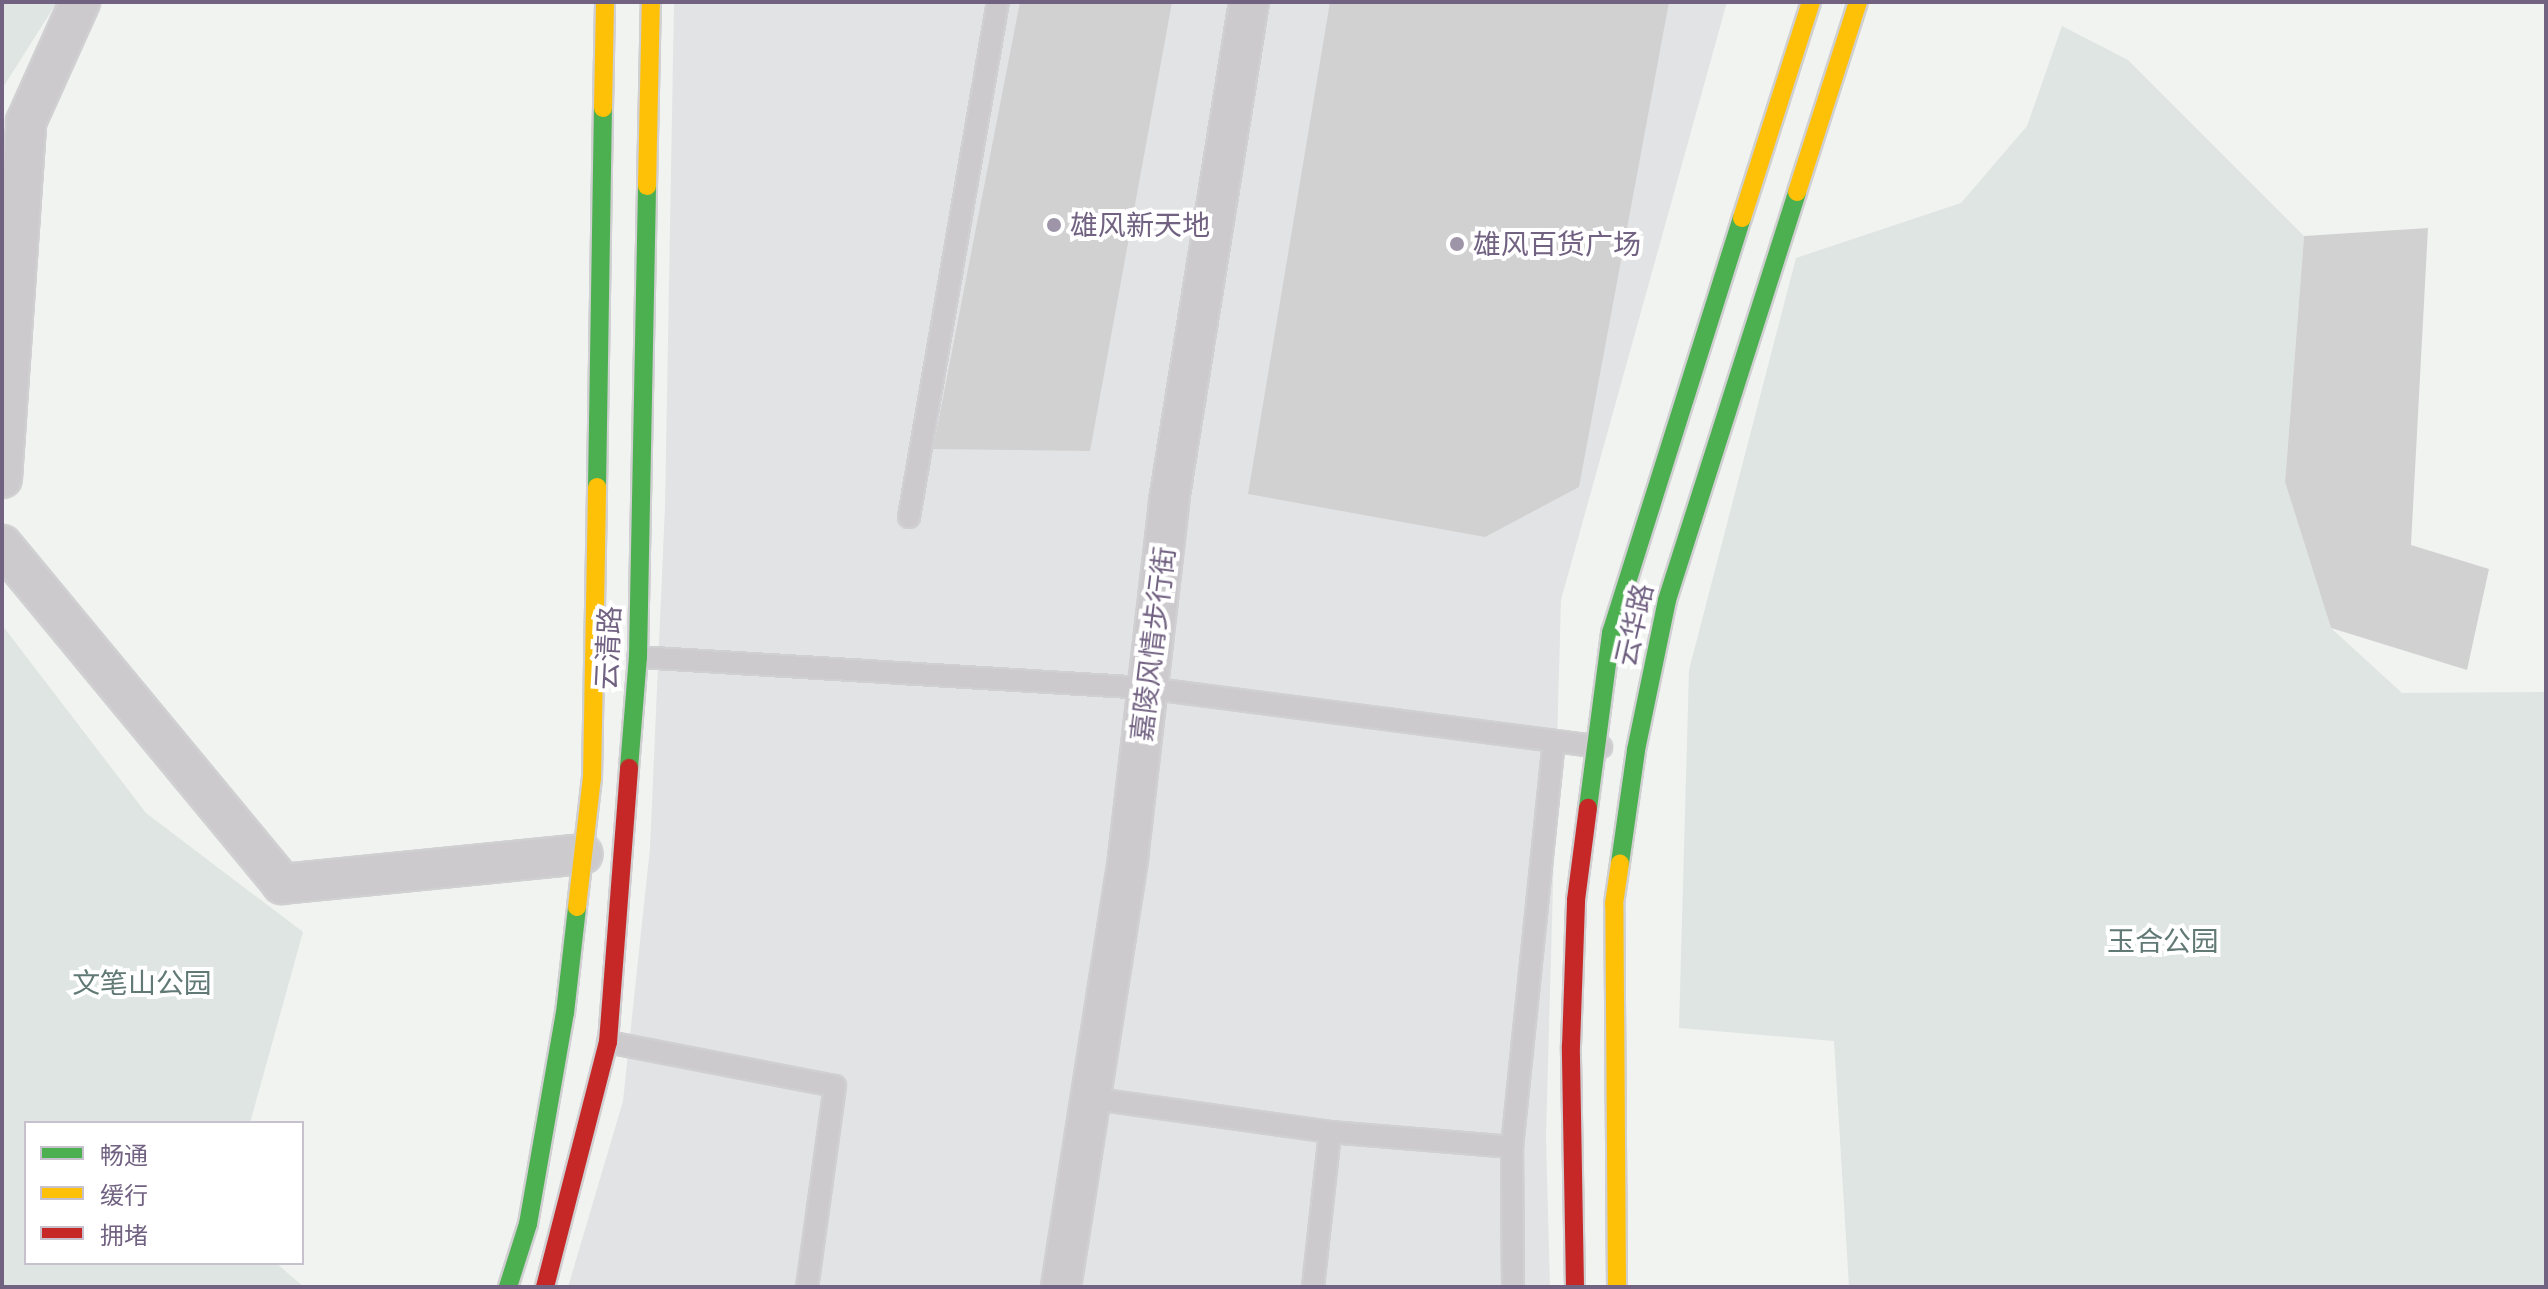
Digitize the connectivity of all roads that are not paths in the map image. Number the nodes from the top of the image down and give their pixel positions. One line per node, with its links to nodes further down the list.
1 (80, 2): 8 (street)
2 (605, 2): 16 (street)
3 (651, 2): 11 (street, 云清路)
4 (998, 2): 9 (lane)
5 (1249, 2): 12 (street, 嘉陵风情步行街)
6 (1811, 2): 14 (street)
7 (1858, 2): 15 (street, 云华路)
8 (2, 478)
9 (909, 517)
10 (2, 545): 16 (street)
11 (638, 657): 12 (lane); 17 (street, 云清路)
12 (1147, 688): 13 (lane); 18 (street, 嘉陵风情步行街)
13 (1554, 742): 14 (lane); 20 (lane)
14 (1596, 746): 15 (lane); 27 (street)
15 (1636, 750): 28 (street, 云华路)
16 (583, 854): 21 (street)
17 (608, 1042): 22 (street, 云清路); 23 (lane)
18 (1089, 1098): 19 (lane); 24 (street, 嘉陵风情步行街)
19 (1330, 1132): 20 (lane); 25 (lane)
20 (1512, 1147): 26 (lane)
21 (508, 1287)
22 (545, 1287)
23 (807, 1287)
24 (1061, 1287)
25 (1313, 1287)
26 (1513, 1287)
27 (1575, 1287)
28 (1617, 1287)

